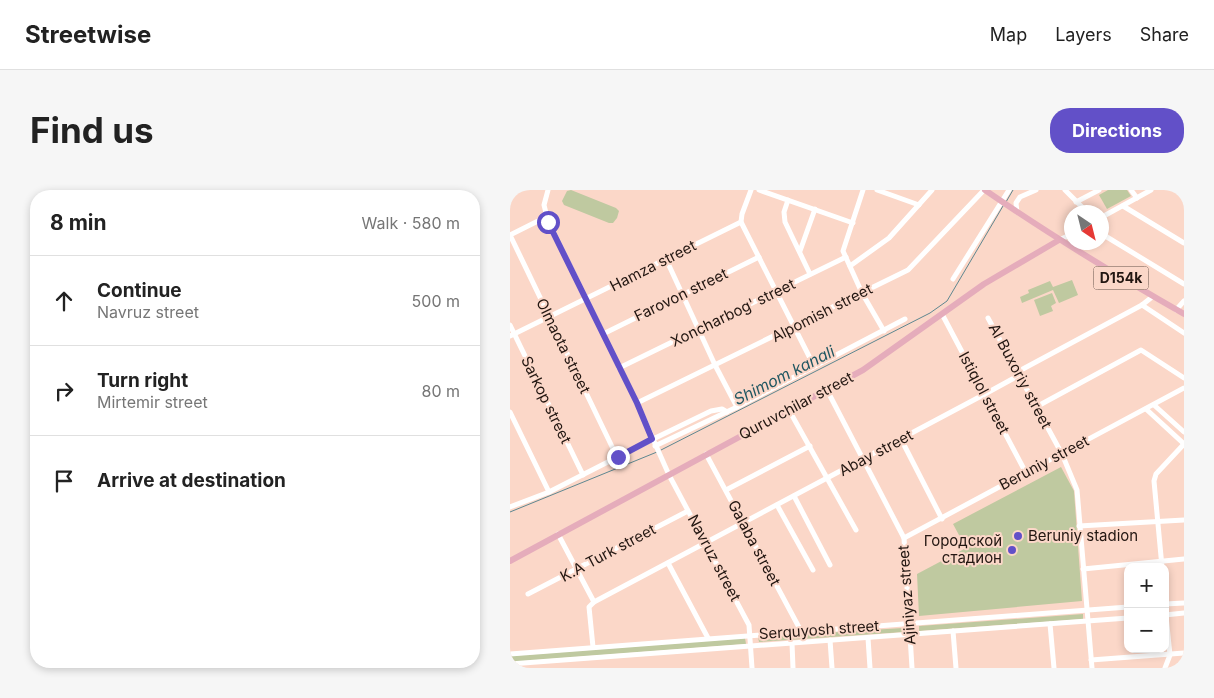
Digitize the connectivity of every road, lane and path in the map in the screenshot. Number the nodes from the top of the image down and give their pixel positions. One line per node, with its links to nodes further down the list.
1 (548, 190): 24 (street, Navruz street)
2 (751, 190): 25 (street)
3 (759, 190): 15 (street)
4 (863, 190): 26 (street)
5 (878, 190): 19 (street)
6 (932, 190): 19 (street)
7 (985, 190): 17 (main road, D154k); 41 (street, Alpomish street)
8 (1009, 190): 17 (street)
9 (1036, 190): 22 (street)
10 (1065, 190): 16 (street)
11 (1099, 190): 16 (street)
12 (1131, 190): 14 (street)
13 (1151, 190): 14 (street)
14 (1137, 198): 20 (street)
15 (788, 200): 21 (street); 32 (street)
16 (1076, 202): 18 (street)
17 (1005, 204): 22 (main road, D154k); 38 (street)
18 (1079, 205)
19 (919, 206): 36 (street)
20 (1123, 206): 23 (street); 31 (street)
21 (815, 209): 26 (street); 32 (street)
22 (1017, 212): 30 (main road, D154k)
23 (1109, 213)
24 (546, 217): 27 (street); 44 (street, Navruz street)
25 (741, 222): 33 (street); 35 (street, Hamza street)
26 (853, 223): 34 (street)
27 (510, 235): 50 (street, Olmaota street)
28 (1064, 238): 30 (street, Quruvchilar street)
29 (1109, 238): 39 (street)
30 (1059, 240): 43 (main road, D154k); 48 (main road, Quruvchilar street)
31 (1184, 243)
32 (800, 251): 37 (street)
33 (759, 257): 40 (street); 42 (street, Farovon street)
34 (846, 257): 36 (street); 37 (street, Xoncharbog' street)
35 (666, 259): 42 (street); 44 (street, Hamza street)
36 (850, 266): 41 (street)
37 (810, 274): 40 (street, Xoncharbog' street)
38 (953, 279)
39 (1184, 284)
40 (776, 291): 54 (street); 55 (street, Xoncharbog' street)
41 (862, 292): 54 (street, Alpomish street); 56 (street)
42 (682, 295): 55 (street); 58 (street, Farovon street)
43 (1152, 297): 46 (street, Abay street); 47 (main road, D154k)
44 (586, 299): 50 (street, Hamza street); 58 (street, Navruz street)
45 (1184, 301): 47 (street)
46 (1142, 305): 57 (street); 63 (street, Abay street)
47 (1176, 310): 49 (main road, D154k)
48 (942, 314): 66 (main road, Quruvchilar street); 67 (street, Istiqlol street)
49 (1184, 314)
50 (549, 317): 59 (street, Hamza street); 84 (street, Olmaota street)
51 (988, 318): 63 (street, Al Buxoriy street)
52 (905, 320): 56 (street)
53 (510, 325): 59 (street, Sarkop street)
54 (793, 327): 60 (street, Alpomish street); 61 (street)
55 (699, 330): 60 (street); 62 (street, Xoncharbog' street)
56 (884, 330): 61 (street)
57 (1184, 333)
58 (603, 334): 62 (street, Navruz street)
59 (512, 335): 87 (street, Sarkop street)
60 (715, 365): 68 (street, Alpomish street); 70 (street)
61 (814, 366): 70 (street)
62 (619, 368): 68 (street, Navruz street)
63 (1017, 372): 67 (street, Abay street); 71 (street, Al Buxoriy street)
64 (1184, 378): 71 (street)
65 (1184, 388): 69 (street, Beruniy street)
66 (827, 390): 73 (main road, Quruvchilar street); 85 (street, Ajiniyaz street)
67 (985, 394): 78 (street, Abay street); 86 (street, Istiqlol street)
68 (637, 403): 77 (street, Navruz street)
69 (1154, 405): 72 (street, Beruniy street); 76 (street)
70 (737, 407): 75 (street)
71 (1036, 407): 83 (street, Al Buxoriy street)
72 (1146, 409): 79 (street); 83 (street, Beruniy street)
73 (789, 410): 80 (street); 82 (main road, Quruvchilar street)
74 (510, 412): 91 (street)
75 (727, 412): 77 (street); 81 (street)
76 (1184, 432)
77 (652, 439): 81 (street, Navruz street); 84 (street)
78 (901, 439): 85 (street, Abay street); 96 (street)
79 (1184, 444): 98 (street)
80 (810, 446): 89 (street); 90 (street)
81 (657, 449): 88 (street, Navruz street)
82 (706, 454): 88 (main road, Quruvchilar street); 90 (street, Galaba street)
83 (1062, 454): 86 (street, Beruniy street); 100 (street, Al Buxoriy street)
84 (618, 457): 87 (street)
85 (864, 459): 89 (street, Abay street); 103 (street, Ajiniyaz street)
86 (1026, 473): 96 (street, Beruniy street)
87 (583, 475): 91 (street)
88 (669, 475): 95 (street, Navruz street); 102 (main road, Quruvchilar street)
89 (828, 478): 92 (street, Abay street); 101 (street)
90 (726, 490): 99 (street, Galaba street)
91 (549, 492): 93 (street)
92 (794, 496): 94 (street, Abay street); 110 (street)
93 (511, 505)
94 (777, 506): 99 (street, Abay street); 114 (street)
95 (688, 511): 104 (street, Navruz street); 113 (street, K.A Turk street)
96 (942, 519): 103 (street, Beruniy street)
97 (1184, 520): 98 (street)
98 (1159, 522): 100 (street); 108 (street)
99 (744, 523): 104 (street, Abay street); 127 (street, Galaba street)
100 (1079, 526): 112 (street, Al Buxoriy street)
101 (856, 530)
102 (558, 534): 106 (main road, Quruvchilar street); 113 (street)
103 (904, 538): 125 (street, Ajiniyaz street)
104 (705, 543): 107 (street, Abay street); 130 (street, Navruz street)
105 (1184, 559): 109 (street)
106 (510, 561)
107 (668, 563): 116 (street, Abay street); 131 (street)
108 (1162, 563)
109 (1166, 563)
110 (830, 565)
111 (1124, 566): 112 (street)
112 (1083, 569): 120 (street, Al Buxoriy street)
113 (576, 570): 115 (street, K.A Turk street); 116 (street)
114 (814, 570)
115 (528, 594)
116 (594, 602): 137 (street)
117 (1184, 603): 118 (street)
118 (1169, 605)
119 (1124, 607): 120 (street, Serquyosh street)
120 (1087, 611): 124 (street, Al Buxoriy street); 125 (street, Serquyosh street)
121 (1184, 613): 122 (street)
122 (1169, 615)
123 (1124, 618): 124 (street, Serquyosh street)
124 (1088, 622): 126 (street, Serquyosh street); 141 (street, Al Buxoriy street)
125 (909, 624): 127 (street, Serquyosh street); 129 (street, Ajiniyaz street)
126 (1050, 624): 128 (street, Serquyosh street); 149 (street)
127 (801, 631): 130 (street, Serquyosh street)
128 (953, 631): 129 (street, Serquyosh street); 148 (street)
129 (909, 634): 132 (street, Serquyosh street); 147 (street, Ajiniyaz street)
130 (751, 635): 131 (street, Serquyosh street); 136 (street, Navruz street)
131 (708, 638): 137 (street, Serquyosh street)
132 (868, 638): 133 (street, Serquyosh street); 146 (street)
133 (830, 640): 134 (street, Serquyosh street); 145 (street)
134 (792, 643): 136 (street, Serquyosh street); 144 (street)
135 (1169, 644): 139 (street)
136 (751, 646): 142 (street, Serquyosh street); 143 (street, Navruz street)
137 (593, 648): 138 (street, Serquyosh street)
138 (510, 654)
139 (1170, 654): 140 (street); 141 (street); 151 (street)
140 (1184, 654)
141 (1091, 660): 150 (street, Al Buxoriy street)
142 (510, 664)
143 (752, 668)
144 (794, 668)
145 (832, 668)
146 (870, 668)
147 (912, 668)
148 (956, 668)
149 (1054, 668)
150 (1092, 668)
151 (1165, 668)

